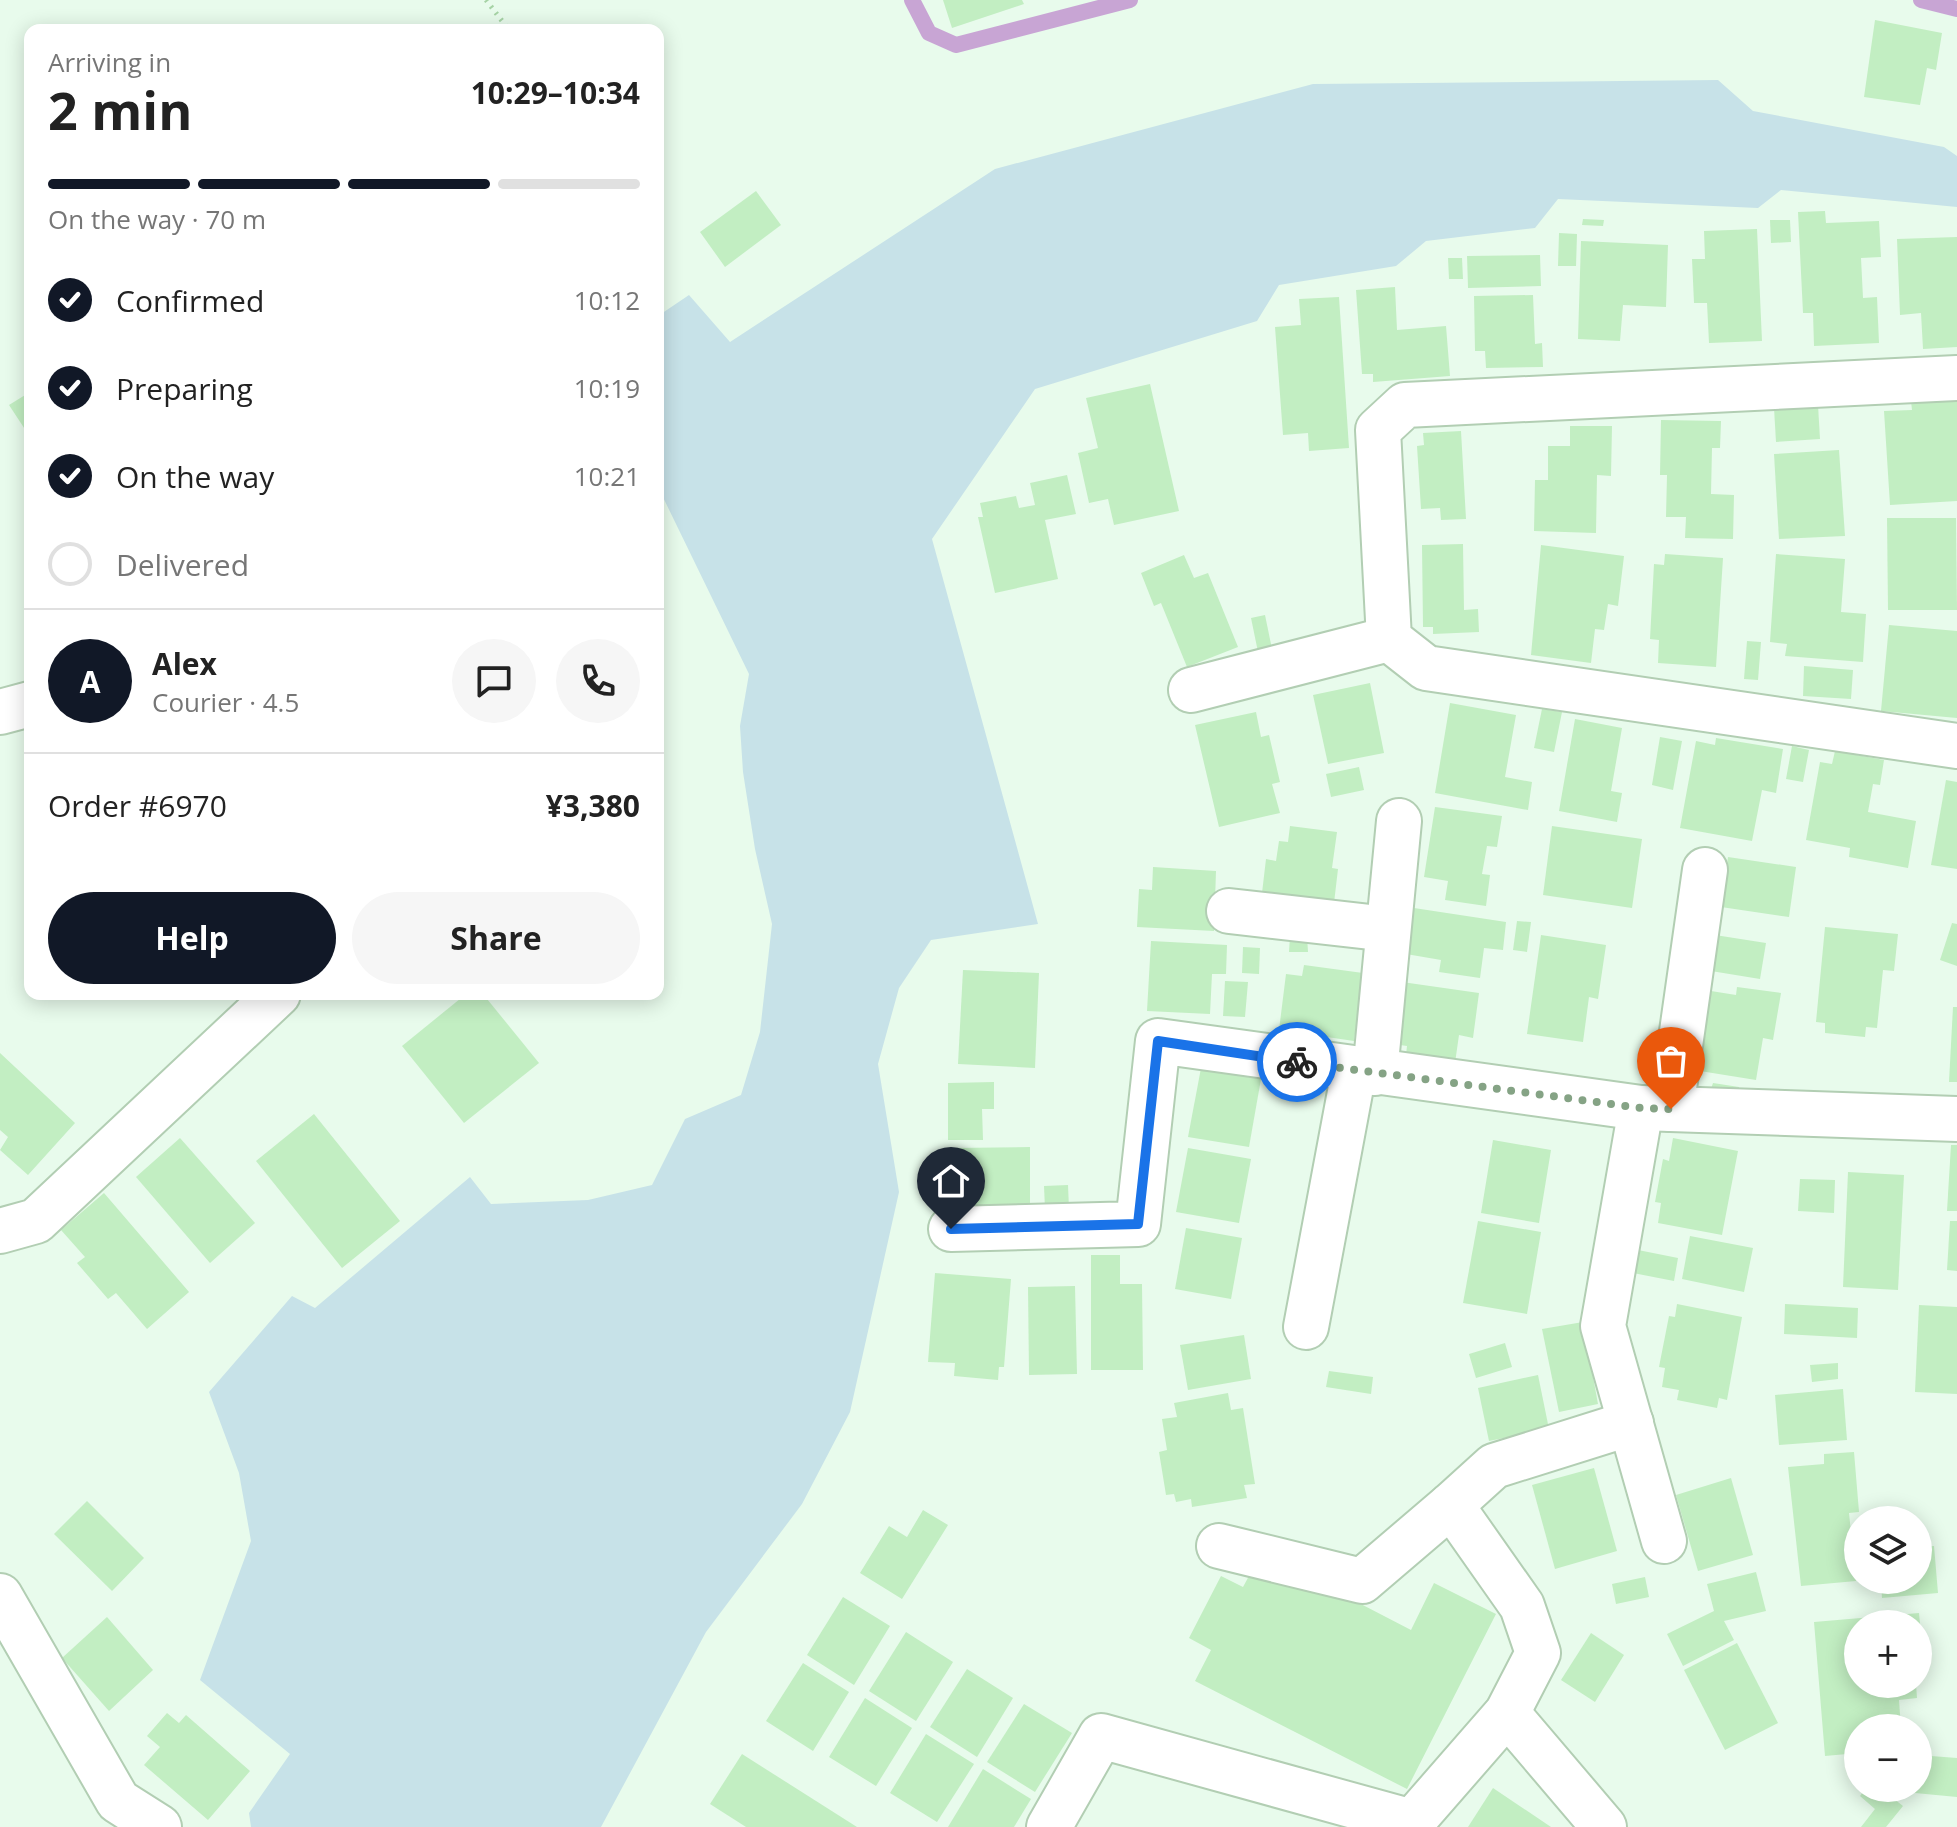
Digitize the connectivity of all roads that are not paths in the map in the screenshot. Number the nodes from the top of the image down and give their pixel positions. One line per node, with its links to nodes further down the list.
1 (1957, 378): 2 (street)
2 (1389, 639): 3 (street); 6 (street)
3 (1191, 690)
4 (24, 706): 5 (street)
5 (0, 712)
6 (1957, 746)
7 (1399, 821): 10 (street)
8 (1705, 870): 13 (street)
9 (1229, 911): 10 (street)
10 (1388, 929): 12 (street)
11 (272, 1000): 16 (street)
12 (1364, 1072): 13 (street); 15 (street); 17 (street)
13 (1656, 1109): 14 (street); 18 (street)
14 (1957, 1119)
15 (951, 1229)
16 (0, 1231)
17 (1306, 1327)
18 (1631, 1423): 19 (street); 20 (street)
19 (1451, 1505): 21 (street); 23 (street)
20 (1664, 1541)
21 (1219, 1546)
22 (0, 1596): 24 (street)
23 (1507, 1713): 25 (street); 26 (street)
24 (159, 1827)
25 (1049, 1827)
26 (1604, 1827)

